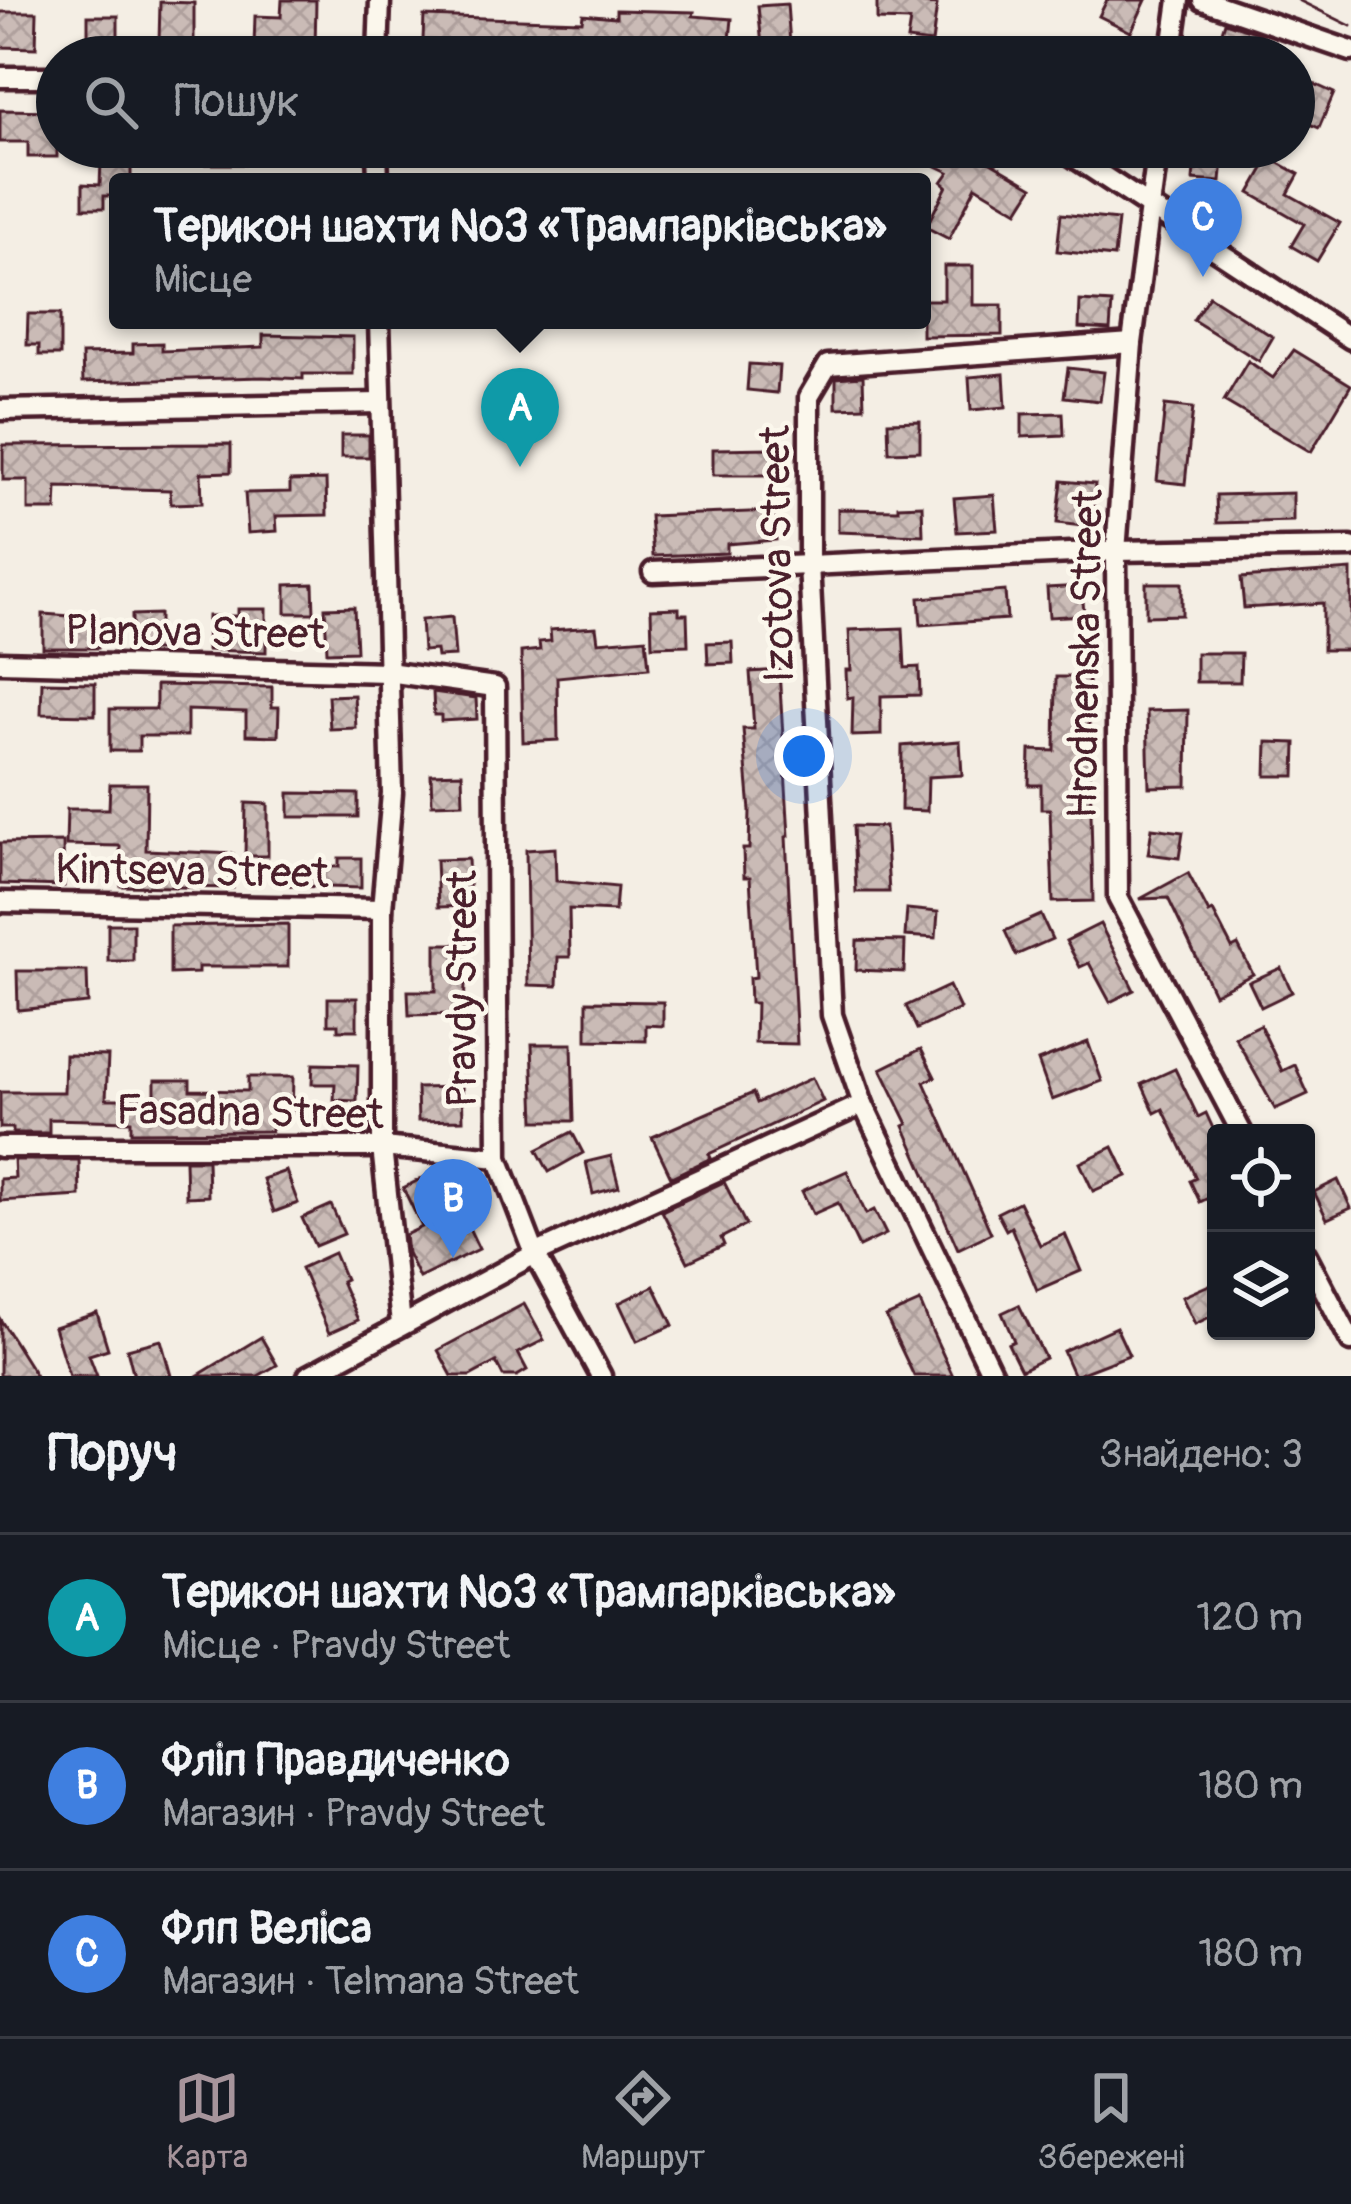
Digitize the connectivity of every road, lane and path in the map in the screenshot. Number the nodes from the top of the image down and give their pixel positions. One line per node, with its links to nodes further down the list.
1 (380, 0): 4 (street)
2 (1179, 0): 5 (street)
3 (1203, 0): 6 (street)
4 (379, 36)
5 (1174, 36)
6 (1307, 36)
7 (1315, 39): 8 (street)
8 (1351, 51)
9 (0, 77): 10 (street)
10 (36, 77)
11 (1093, 168): 13 (street)
12 (1155, 168): 13 (street, Hrodnenska Street)
13 (1149, 203): 15 (street); 16 (street, Hrodnenska Street)
14 (379, 329): 17 (street, Pravdy Street)
15 (1351, 339)
16 (1132, 344): 20 (street, Hrodnenska Street); 21 (street, Izotova Street)
17 (380, 404): 18 (street); 24 (street, Pravdy Street)
18 (0, 410)
19 (1351, 547): 20 (street)
20 (1116, 551): 21 (street); 28 (street, Hrodnenska Street)
21 (808, 564): 22 (street); 27 (street, Izotova Street)
22 (653, 572)
23 (0, 662): 24 (street, Planova Street)
24 (388, 672): 26 (street, Pravdy Street); 31 (street, Pravdy Street)
25 (0, 902): 26 (street, Kintseva Street)
26 (382, 909): 30 (street, Pravdy Street)
27 (863, 1104): 32 (street); 38 (street, Izotova Street)
28 (1237, 1124)
29 (0, 1147): 30 (street, Fasadna Street)
30 (382, 1147): 31 (street, Fasadna Street); 34 (street, Pravdy Street)
31 (498, 1158): 32 (street, Pravdy Street)
32 (535, 1254): 34 (street); 37 (street, Pravdy Street)
33 (1315, 1273): 35 (street)
34 (401, 1324): 36 (street)
35 (1351, 1341)
36 (308, 1376)
37 (601, 1376)
38 (993, 1376)

